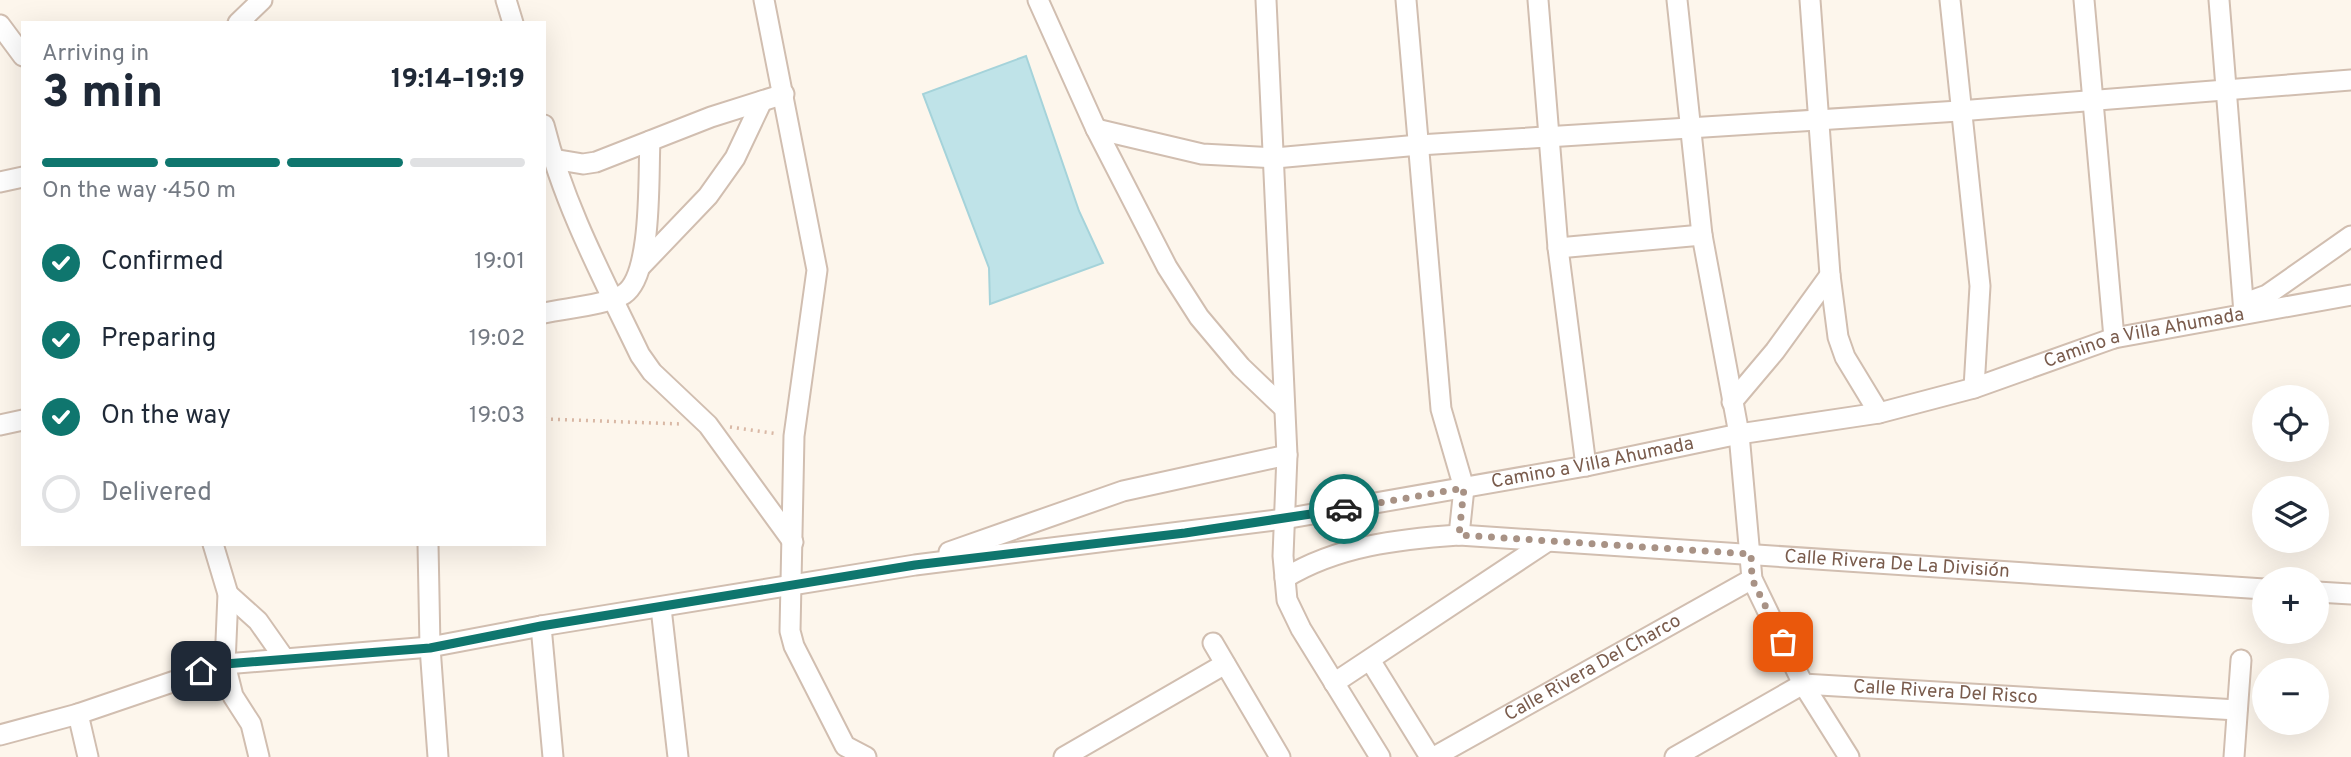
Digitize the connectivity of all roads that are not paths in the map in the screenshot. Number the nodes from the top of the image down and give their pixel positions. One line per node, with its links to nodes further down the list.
1 (262, 0): 13 (street)
2 (506, 0): 14 (street)
3 (764, 0): 19 (street)
4 (1038, 0): 25 (street)
5 (1266, 0): 30 (street)
6 (1406, 0): 29 (street)
7 (1538, 0): 27 (street)
8 (1677, 0): 24 (street)
9 (1810, 0): 23 (street)
10 (1950, 0): 22 (street)
11 (2084, 0): 20 (street)
12 (2219, 0): 18 (street)
13 (240, 21)
14 (512, 21)
15 (0, 25): 16 (street)
16 (21, 53)
17 (2351, 80): 18 (street)
18 (2227, 89): 20 (street); 41 (street)
19 (784, 94): 21 (street); 57 (street)
20 (2094, 99): 22 (street); 43 (street)
21 (762, 101): 28 (street); 37 (street)
22 (1959, 111): 23 (street); 44 (street)
23 (1820, 119): 24 (street); 38 (street)
24 (1689, 127): 27 (street); 34 (street)
25 (1096, 129): 30 (street); 46 (street)
26 (546, 133): 31 (street)
27 (1549, 137): 29 (street); 36 (street)
28 (650, 141): 31 (street); 37 (street)
29 (1419, 145): 30 (street); 53 (street)
30 (1275, 158): 46 (street)
31 (553, 159): 40 (street)
32 (21, 178): 33 (street)
33 (0, 183)
34 (1702, 235): 36 (street); 45 (street)
35 (2351, 236): 41 (street)
36 (1558, 248): 52 (street)
37 (641, 267): 40 (street)
38 (1830, 275): 45 (street); 47 (street)
39 (2351, 295): 41 (street, Camino a Villa Ahumada)
40 (613, 298): 42 (street); 57 (street)
41 (2244, 308): 43 (street, Camino a Villa Ahumada)
42 (546, 313)
43 (2114, 338): 44 (street, Camino a Villa Ahumada)
44 (1974, 388): 47 (street, Camino a Villa Ahumada)
45 (1732, 402): 50 (street)
46 (1284, 408): 51 (street)
47 (1878, 413): 50 (street, Camino a Villa Ahumada)
48 (21, 420): 49 (street)
49 (0, 425)
50 (1739, 434): 52 (street, Camino a Villa Ahumada); 60 (street)
51 (1287, 455): 54 (street); 61 (street)
52 (1586, 466): 53 (street, Camino a Villa Ahumada)
53 (1464, 488): 54 (street, Camino a Villa Ahumada); 55 (street)
54 (1284, 519): 61 (street, Camino a Villa Ahumada); 62 (street)
55 (1459, 535): 56 (street, Calle Rivera De La División); 62 (street, Calle Rivera De La División)
56 (1548, 541): 60 (street, Calle Rivera De La División); 74 (street)
57 (793, 542): 64 (street)
58 (214, 546): 67 (street)
59 (428, 546): 72 (street)
60 (1751, 554): 63 (street); 65 (street, Calle Rivera De La División)
61 (915, 565): 64 (street, Camino a Villa Ahumada)
62 (1285, 578): 78 (street)
63 (1752, 579): 79 (street); 93 (street, Calle Rivera Del Charco)
64 (791, 587): 69 (street, Camino a Villa Ahumada); 83 (street)
65 (2252, 588)
66 (2329, 593): 68 (street)
67 (228, 594): 73 (street); 76 (street)
68 (2351, 594)
69 (661, 608): 70 (street, Camino a Villa Ahumada); 88 (street)
70 (541, 626): 72 (street, Camino a Villa Ahumada); 87 (street)
71 (1213, 643): 77 (street)
72 (430, 648): 73 (street, Camino a Villa Ahumada); 86 (street)
73 (284, 658): 76 (street, Camino a Villa Ahumada)
74 (1370, 660): 78 (street); 93 (street)
75 (2241, 660): 80 (street)
76 (225, 664): 81 (street, Camino a Villa Ahumada); 85 (street)
77 (1225, 664): 90 (street); 91 (street)
78 (1334, 683): 92 (street)
79 (1803, 684): 80 (street, Calle Rivera Del Risco); 94 (street); 95 (street)
80 (2237, 710): 96 (street)
81 (78, 713): 82 (street, Camino a Villa Ahumada); 84 (street)
82 (1, 730)
83 (845, 752): 89 (street)
84 (88, 757)
85 (259, 757)
86 (439, 757)
87 (553, 757)
88 (678, 757)
89 (866, 757)
90 (1064, 757)
91 (1280, 757)
92 (1380, 757)
93 (1432, 757)
94 (1675, 757)
95 (1849, 757)
96 (2234, 757)

